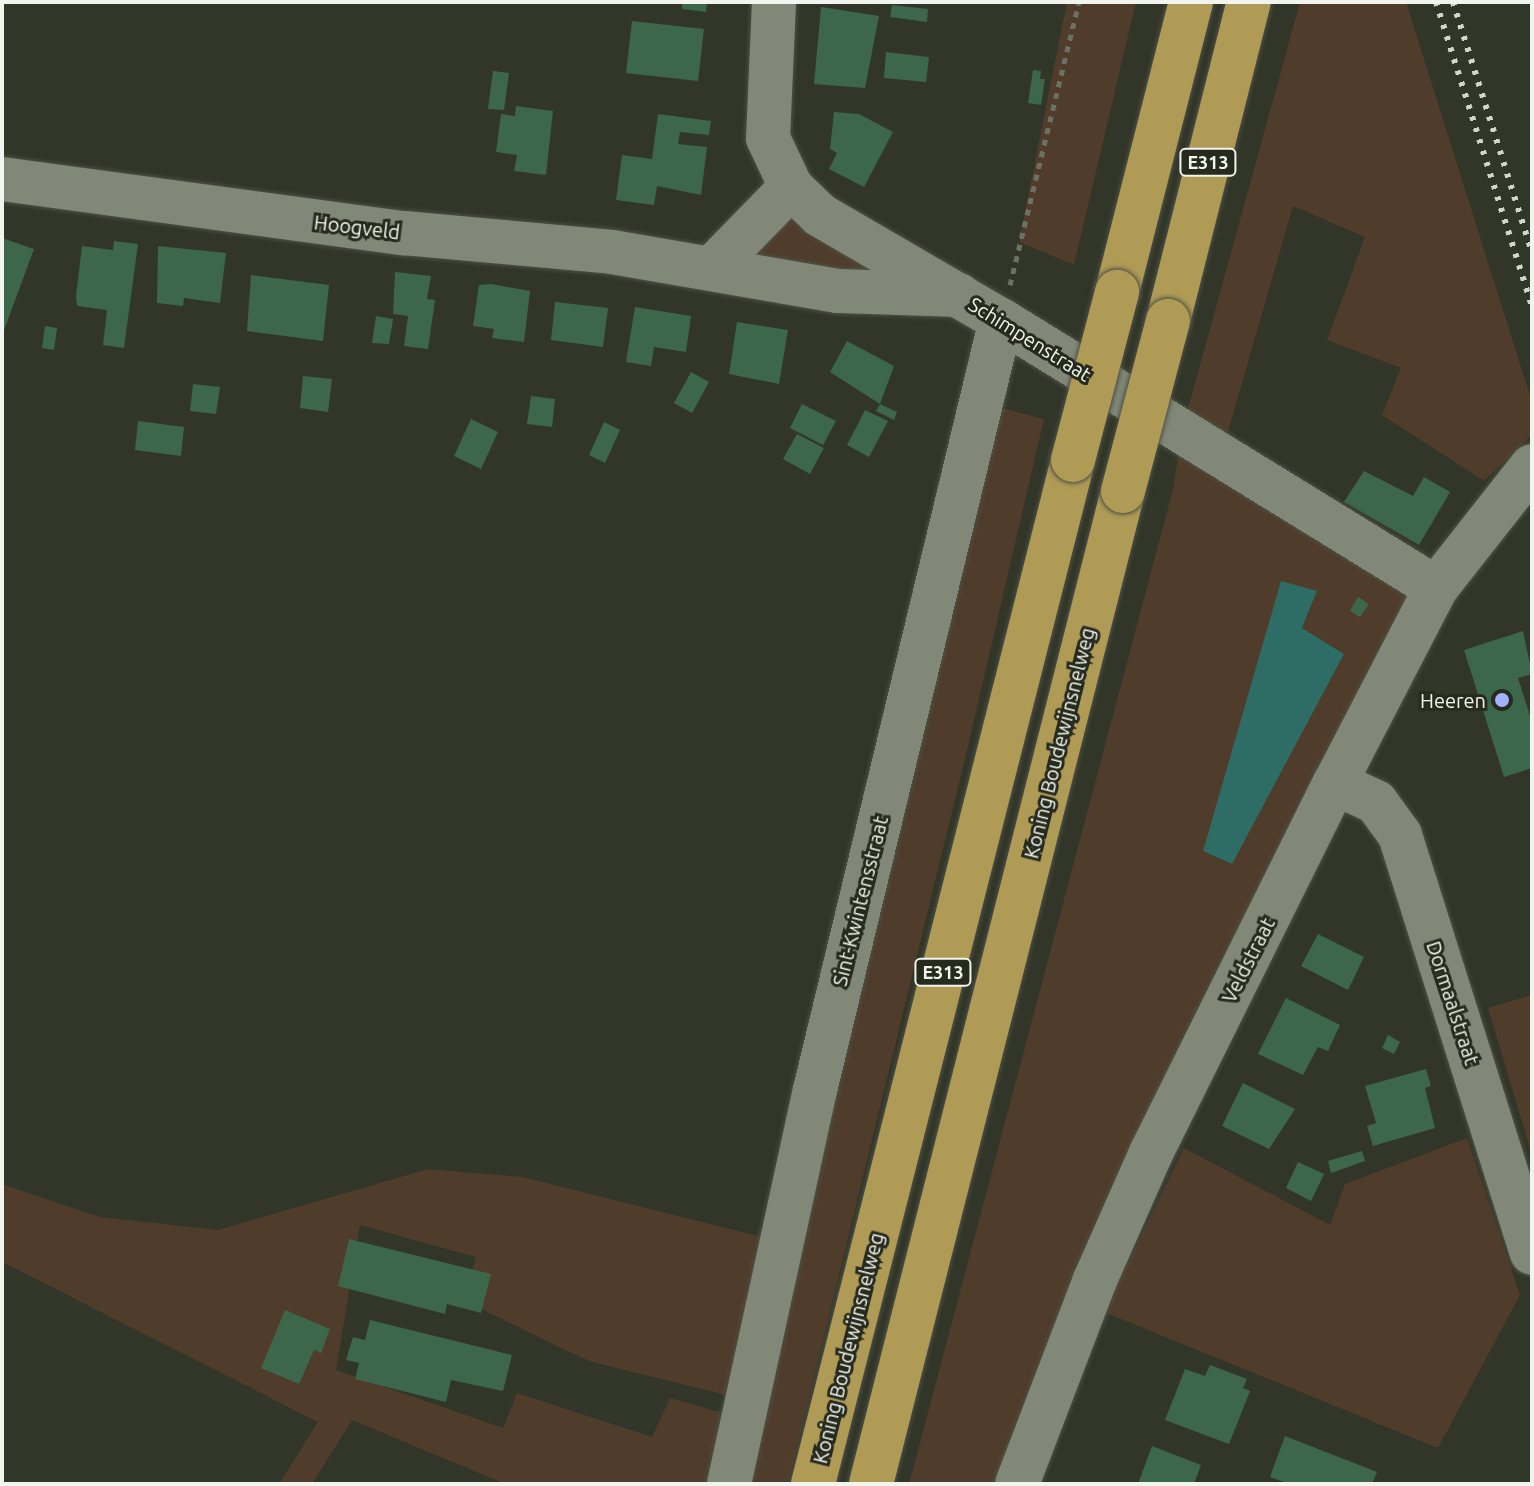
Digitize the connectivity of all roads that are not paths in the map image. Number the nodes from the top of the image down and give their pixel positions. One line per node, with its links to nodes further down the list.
1 (774, 2): 5 (street, Schimpenstraat)
2 (1191, 2): 14 (highway, Koning Boudewijnsnelweg / E313, bridge)
3 (1249, 2): 15 (highway, Koning Boudewijnsnelweg / E313, bridge)
4 (2, 179): 6 (street, Hoogveld)
5 (791, 187): 6 (street); 7 (street, Schimpenstraat)
6 (714, 266): 7 (street, Hoogveld)
7 (959, 295): 8 (street, Schimpenstraat)
8 (1002, 321): 10 (street, Schimpenstraat); 13 (street, Sint-Kwintensstraat)
9 (1532, 466): 10 (street, Veldstraat)
10 (1436, 588): 11 (street, Veldstraat)
11 (1335, 783): 12 (street, Dormaalstraat); 16 (street, Veldstraat)
12 (1532, 1253)
13 (729, 1484)
14 (813, 1484)
15 (871, 1484)
16 (1017, 1484)

